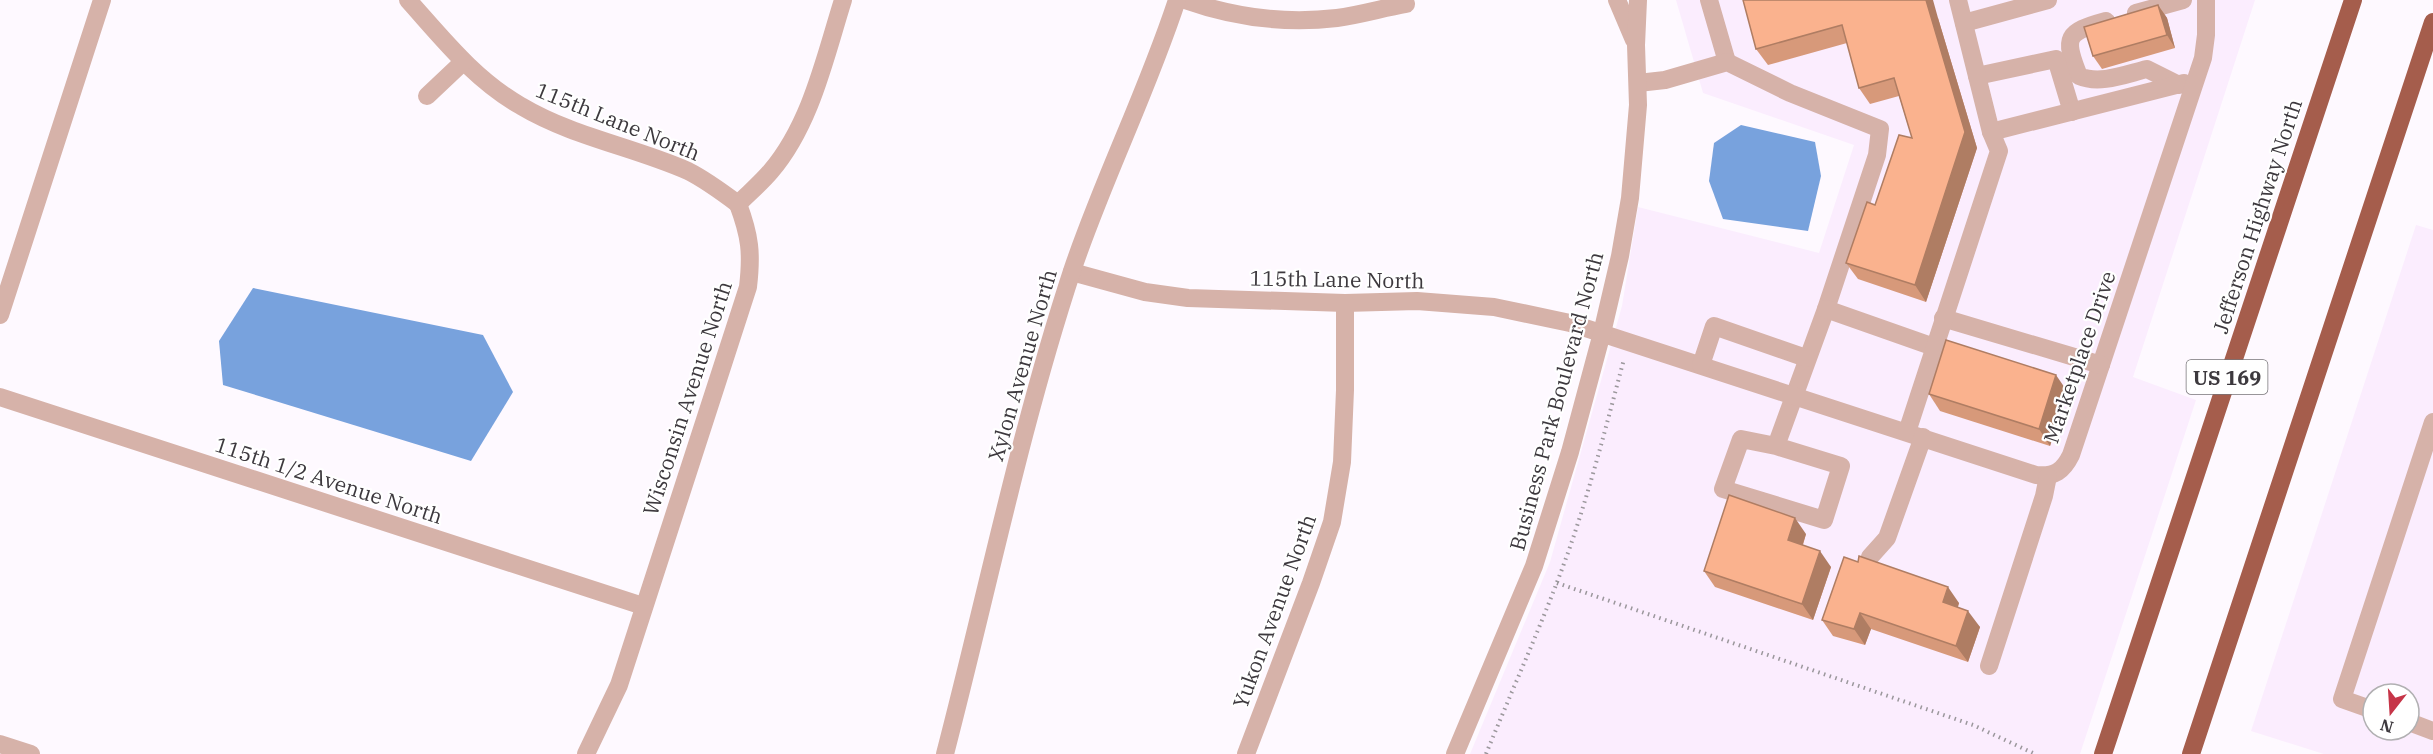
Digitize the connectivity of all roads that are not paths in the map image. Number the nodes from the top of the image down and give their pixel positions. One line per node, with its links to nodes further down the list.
1 (102, 0): 30 (street)
2 (408, 0): 18 (street, 115th Lane North)
3 (843, 0): 26 (street)
4 (1177, 0): 27 (street, Xylon Avenue North)
5 (1185, 0): 14 (street)
6 (1617, 0): 17 (street, Business Park Boulevard North)
7 (1638, 0): 17 (street, Business Park Boulevard North)
8 (1709, 0): 19 (street)
9 (1958, 0): 15 (street)
10 (2048, 0): 15 (street)
11 (2184, 0): 21 (street)
12 (2206, 0): 21 (street, Marketplace Drive)
13 (2353, 0): 53 (highway, Jefferson Highway North / US 169)
14 (1406, 4)
15 (1964, 22): 20 (street)
16 (2433, 22): 54 (highway)
17 (1636, 45): 22 (street, Business Park Boulevard North)
18 (463, 62): 23 (street); 26 (street, 115th Lane North)
19 (1727, 62): 22 (street); 29 (street)
20 (1977, 76): 24 (street); 25 (street)
21 (2187, 82): 24 (street); 36 (street, Marketplace Drive)
22 (1638, 83): 32 (street, Business Park Boulevard North)
23 (427, 96)
24 (2072, 112): 25 (street)
25 (1991, 132): 31 (street)
26 (738, 204): 44 (street, Wisconsin Avenue North)
27 (1072, 272): 28 (street, 115th Lane North); 50 (street, Xylon Avenue North)
28 (1345, 303): 32 (street, 115th Lane North); 51 (street, Yukon Avenue North)
29 (1826, 309): 33 (street); 34 (street)
30 (0, 315)
31 (1943, 318): 33 (street); 36 (street)
32 (1602, 333): 35 (street); 52 (street, Business Park Boulevard North)
33 (1934, 347): 40 (street)
34 (1806, 358): 35 (street); 37 (street)
35 (1701, 365): 37 (street)
36 (2101, 365): 42 (street, Marketplace Drive)
37 (1794, 395): 40 (street); 41 (street)
38 (0, 397): 44 (street, 115th 1/2 Avenue North)
39 (2433, 422): 46 (street)
40 (1915, 435): 42 (street); 43 (street)
41 (1776, 446): 41 (street)
42 (2048, 476): 45 (street)
43 (1867, 566)
44 (643, 606): 49 (street, Wisconsin Avenue North)
45 (1989, 666)
46 (2361, 706)
47 (0, 744): 48 (street)
48 (31, 754)
49 (586, 754)
50 (945, 754)
51 (1246, 754)
52 (1455, 754)
53 (2103, 754)
54 (2191, 754)

